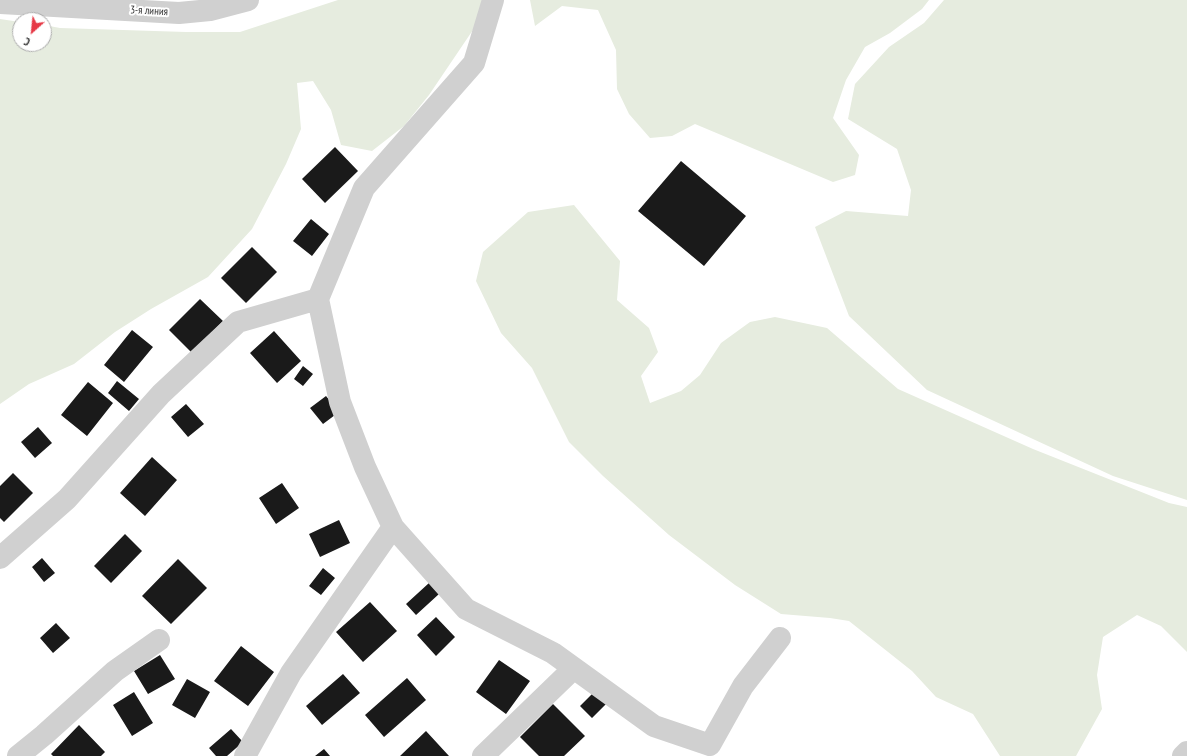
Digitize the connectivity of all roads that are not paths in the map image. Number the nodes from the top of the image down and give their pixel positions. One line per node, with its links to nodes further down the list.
1 (248, 0): 3 (street, 3-я линия)
2 (494, 0): 4 (street)
3 (0, 3)
4 (318, 299): 5 (street); 6 (street)
5 (393, 527): 9 (street); 12 (street)
6 (0, 558)
7 (780, 638): 9 (street)
8 (159, 640): 11 (street)
9 (574, 668): 13 (street)
10 (1187, 752): 14 (street)
11 (18, 756)
12 (246, 756)
13 (483, 756)
14 (1183, 756)

